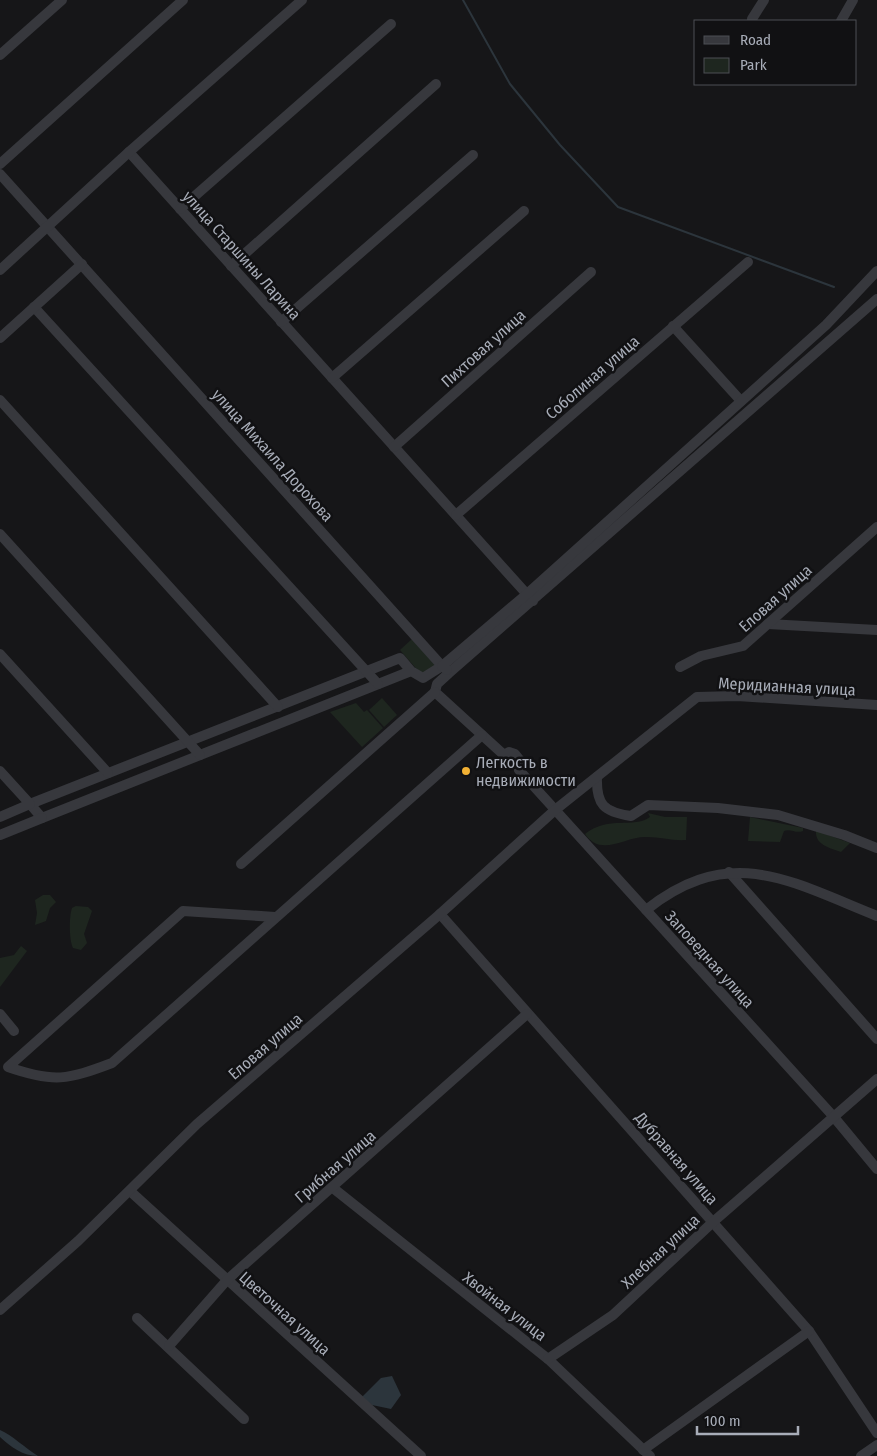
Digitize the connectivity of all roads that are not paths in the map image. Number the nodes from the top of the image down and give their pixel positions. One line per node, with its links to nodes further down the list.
1 (62, 0): 9 (street)
2 (184, 0): 13 (street)
3 (302, 0): 11 (street)
4 (764, 0): 6 (street)
5 (854, 0): 7 (street)
6 (752, 19)
7 (842, 20)
8 (391, 24): 15 (street)
9 (0, 55)
10 (436, 84): 20 (street)
11 (129, 152): 15 (street, улица Старшины Ларина); 17 (street)
12 (473, 154): 28 (street)
13 (0, 164)
14 (0, 174): 17 (street, улица Михаила Дорохова)
15 (180, 209): 20 (street, улица Старшины Ларина)
16 (524, 211): 31 (street)
17 (48, 228): 19 (street, улица Михаила Дорохова); 21 (street)
18 (748, 262): 29 (street, Соболиная улица)
19 (82, 264): 26 (street); 43 (street, улица Михаила Дорохова)
20 (231, 266): 28 (street, улица Старшины Ларина)
21 (0, 270)
22 (877, 271): 25 (street)
23 (591, 272): 34 (street, Пихтовая улица)
24 (877, 299): 27 (street)
25 (848, 303): 27 (street); 33 (street)
26 (34, 307): 30 (street); 44 (street)
27 (858, 315): 38 (street)
28 (282, 322): 31 (street, улица Старшины Ларина)
29 (674, 326): 33 (street); 35 (street, Соболиная улица)
30 (0, 338)
31 (332, 378): 34 (street, улица Старшины Ларина)
32 (0, 400): 49 (street)
33 (741, 401): 38 (street)
34 (394, 447): 35 (street, улица Старшины Ларина)
35 (456, 515): 38 (street, улица Старшины Ларина)
36 (877, 527): 39 (street, Еловая улица)
37 (0, 534): 51 (street)
38 (530, 598): 43 (street)
39 (768, 624): 40 (street); 42 (street, Еловая улица)
40 (877, 630)
41 (0, 654): 54 (street)
42 (680, 667)
43 (446, 669): 45 (street); 47 (street)
44 (366, 671): 45 (street); 46 (street); 49 (street)
45 (411, 671): 46 (street)
46 (378, 684): 52 (street)
47 (435, 692): 50 (street); 62 (street)
48 (877, 705): 55 (street, Меридианная улица)
49 (278, 707): 51 (street)
50 (482, 735): 57 (street, Заповедная улица); 67 (street)
51 (188, 742): 52 (street); 54 (street)
52 (200, 755): 59 (street)
53 (0, 771): 56 (street)
54 (108, 773): 56 (street)
55 (597, 778): 57 (street, Меридианная улица); 61 (street)
56 (30, 804): 58 (street); 59 (street)
57 (555, 810): 64 (street, Заповедная улица); 65 (street, Еловая улица)
58 (0, 817)
59 (42, 818): 60 (street)
60 (0, 835)
61 (877, 848)
62 (241, 864)
63 (729, 872): 64 (street); 66 (street); 71 (street)
64 (646, 910): 73 (street, Заповедная улица)
65 (440, 914): 69 (street, Дубравная улица); 76 (street, Еловая улица)
66 (877, 916)
67 (275, 917): 67 (street)
68 (0, 1014): 70 (street)
69 (528, 1014): 75 (street, Грибная улица); 77 (street, Дубравная улица)
70 (14, 1031)
71 (877, 1039)
72 (877, 1080): 73 (street, Хлебная улица)
73 (833, 1116): 74 (street, Заповедная улица); 77 (street, Хлебная улица)
74 (877, 1169)
75 (333, 1188): 78 (street, Грибная улица); 83 (street, Хвойная улица)
76 (130, 1191): 78 (street, Цветочная улица); 79 (street, Еловая улица)
77 (713, 1222): 81 (street, Дубравная улица); 83 (street, Хлебная улица)
78 (227, 1280): 82 (street, Грибная улица); 88 (street, Цветочная улица)
79 (0, 1310)
80 (137, 1318): 82 (street)
81 (809, 1331): 85 (street, Дубравная улица); 87 (street)
82 (168, 1346): 84 (street)
83 (548, 1359): 87 (street, Хвойная улица)
84 (244, 1419)
85 (877, 1433)
86 (877, 1445): 89 (street)
87 (646, 1453)
88 (421, 1456)
89 (861, 1456)

